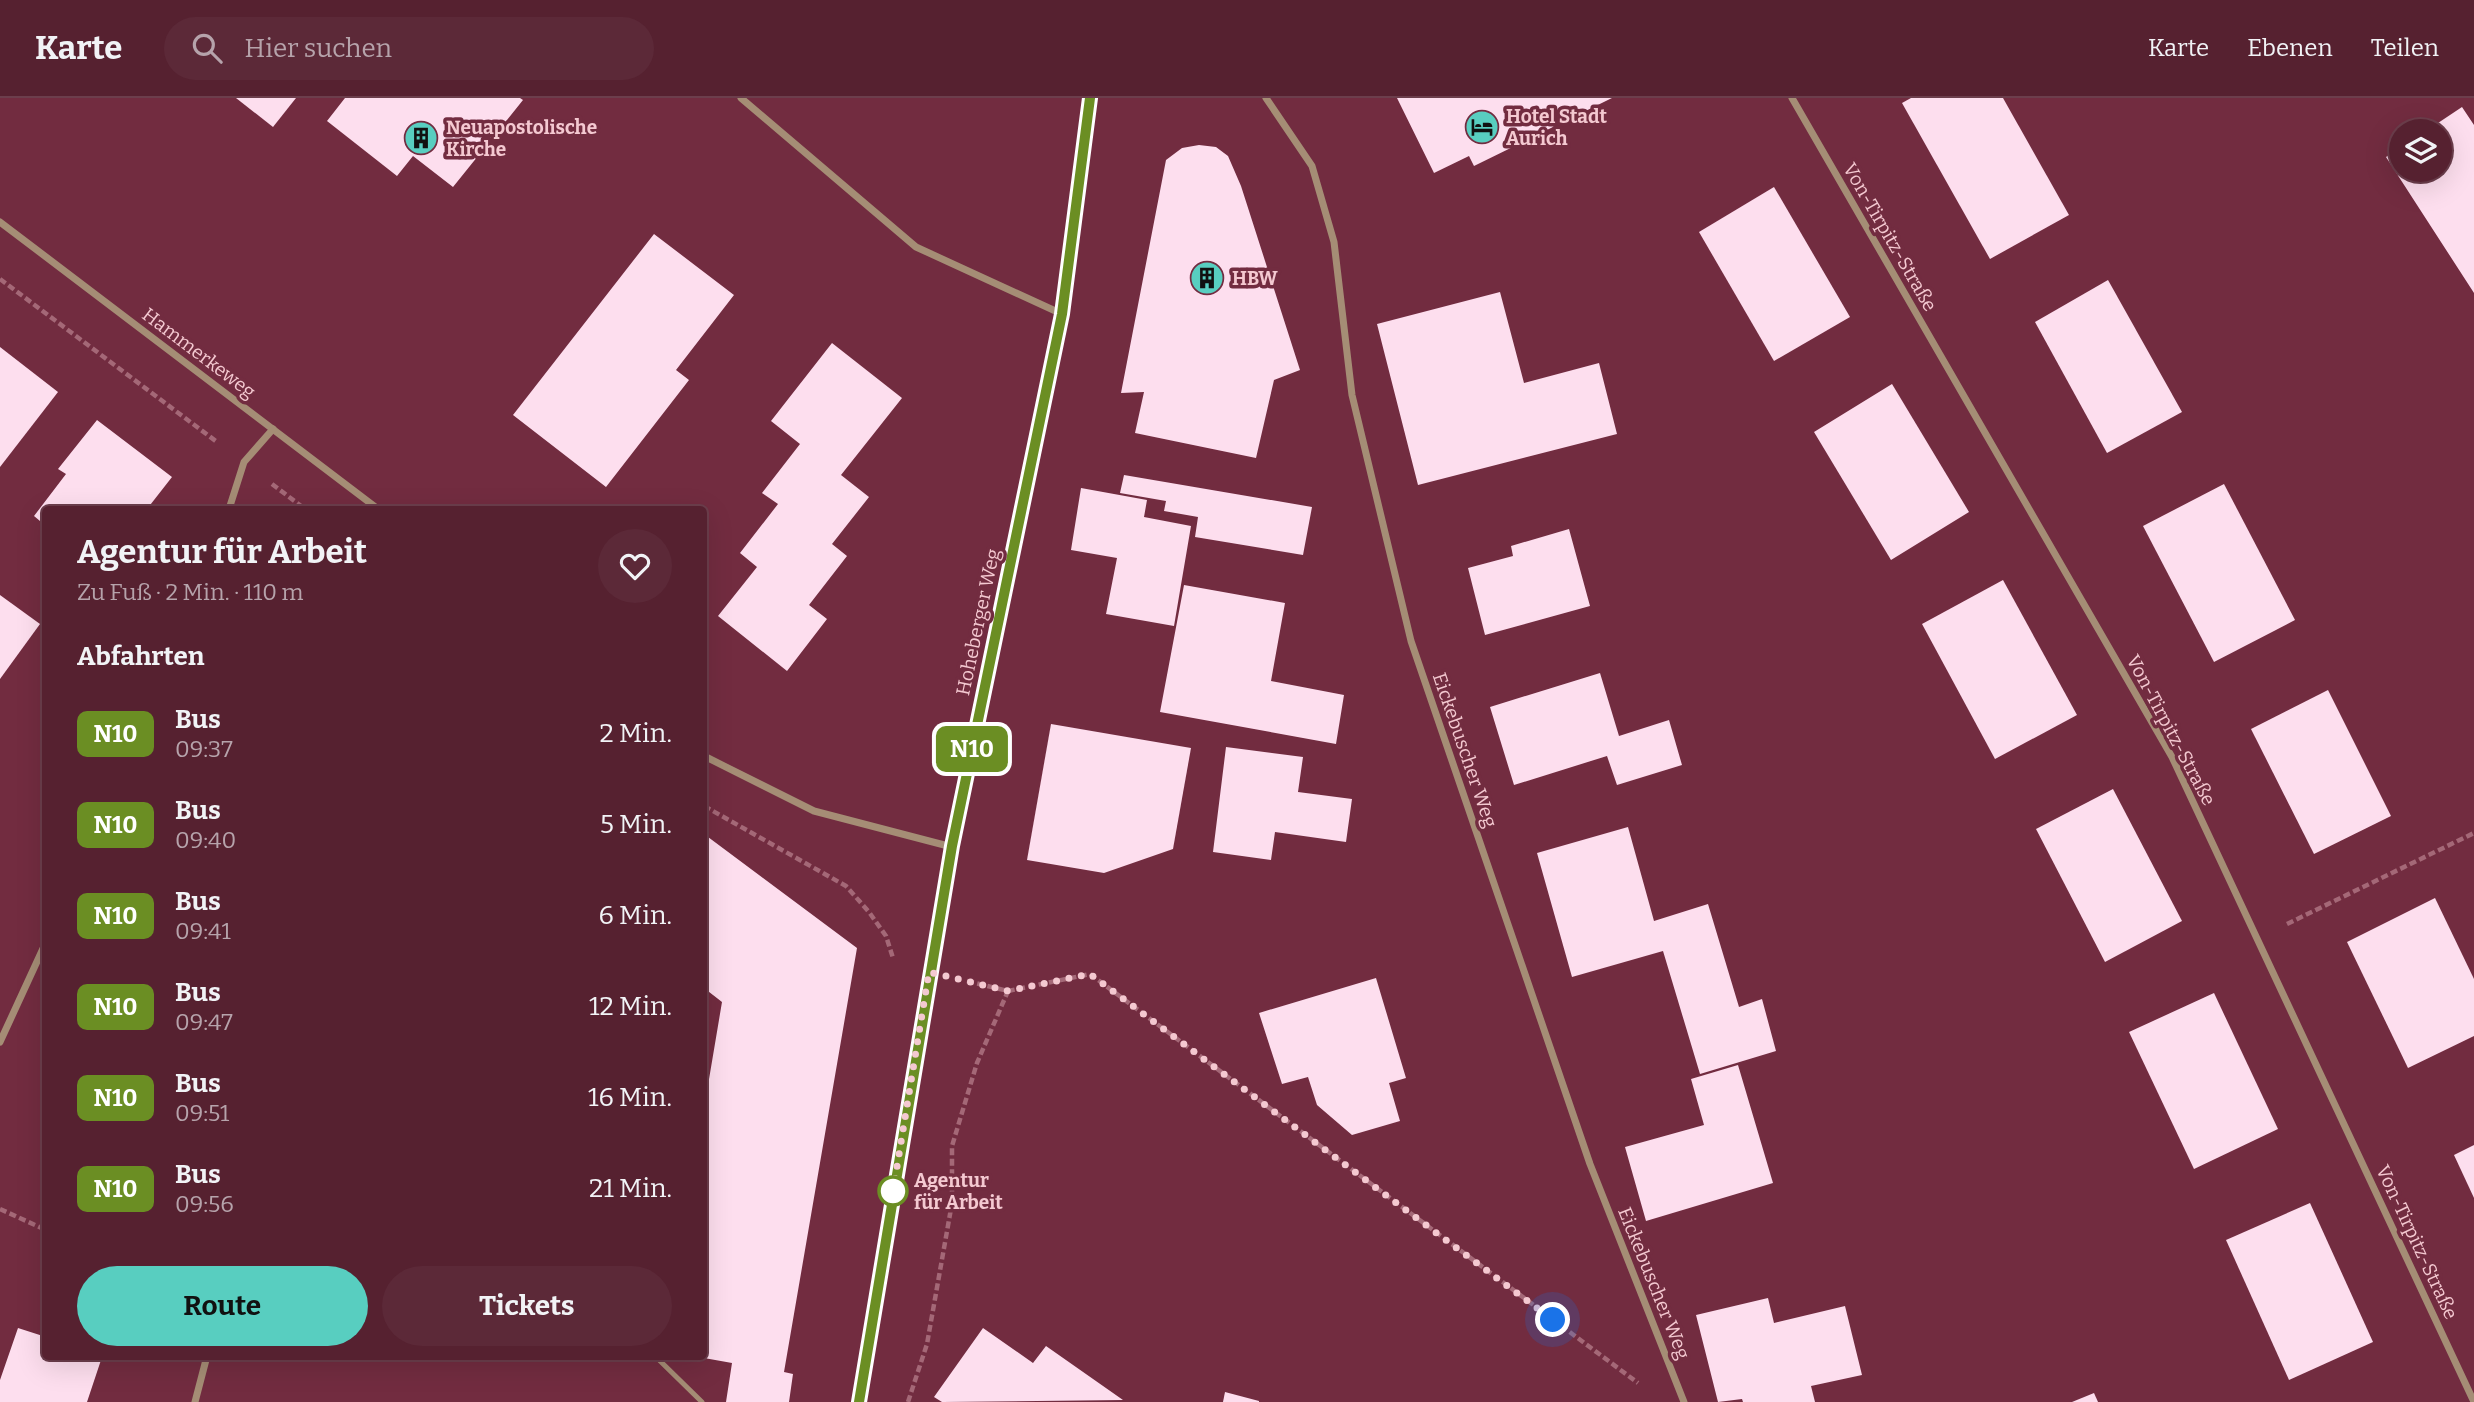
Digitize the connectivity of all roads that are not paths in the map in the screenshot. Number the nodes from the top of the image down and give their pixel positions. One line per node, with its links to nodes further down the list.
1 (741, 98): 6 (street)
2 (1090, 98): 6 (street, Hoheberger Weg)
3 (1266, 98): 19 (street, Eickebuscher Weg)
4 (1792, 98): 20 (street, Von-Tirpitz-Straße)
5 (0, 222): 7 (street, Hammerkeweg)
6 (1062, 314): 11 (street, Hoheberger Weg)
7 (273, 429): 8 (street); 9 (street, Hammerkeweg)
8 (230, 506)
9 (374, 506)
10 (707, 758): 11 (street)
11 (952, 846): 18 (street, Hoheberger Weg)
12 (42, 951): 13 (street)
13 (0, 1042)
14 (206, 1360): 16 (street)
15 (659, 1360): 17 (lane)
16 (195, 1402)
17 (702, 1402)
18 (859, 1402)
19 (1684, 1402)
20 (2474, 1402)

